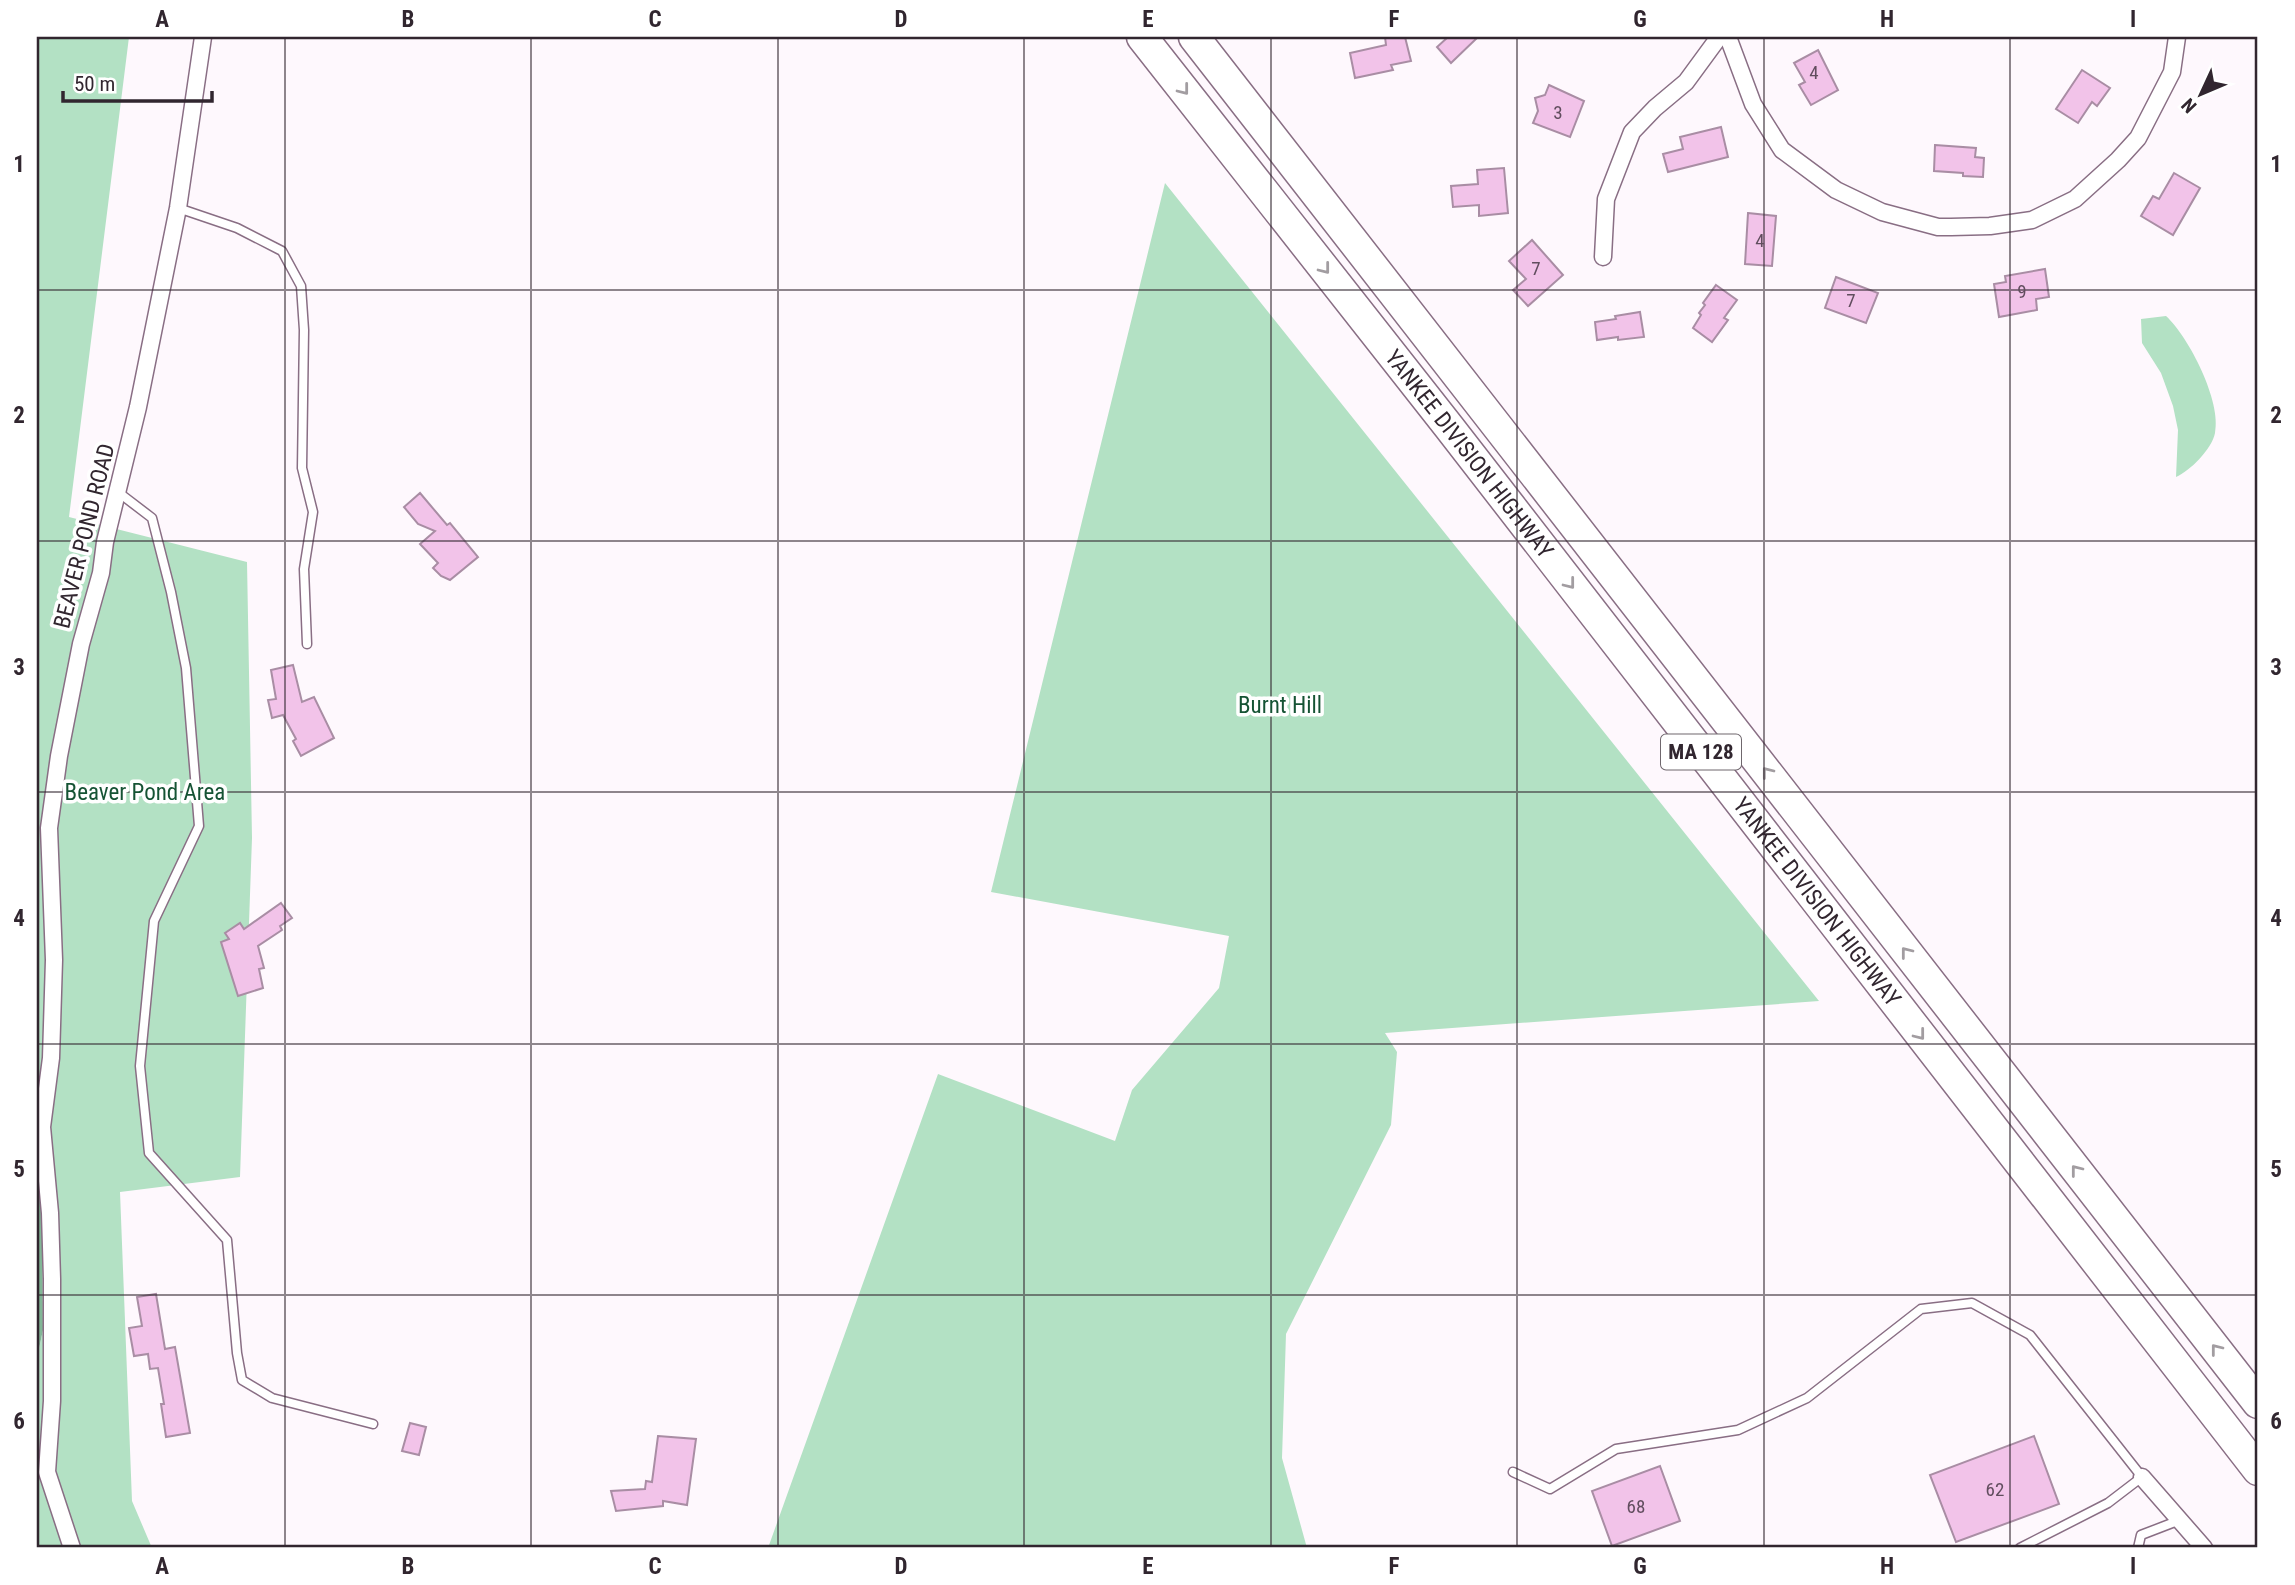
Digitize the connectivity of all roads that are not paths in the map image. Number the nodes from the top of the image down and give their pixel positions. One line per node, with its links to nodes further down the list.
1 (203, 37): 7 (street, BEAVER POND ROAD)
2 (1142, 37): 13 (highway, YANKEE DIVISION HIGHWAY / MA 128, one-way to 13)
3 (1194, 37): 11 (highway, YANKEE DIVISION HIGHWAY / MA 128, one-way to 3)
4 (1719, 37): 8 (street)
5 (1728, 37): 6 (street)
6 (2177, 37)
7 (178, 208): 9 (street, BEAVER POND ROAD); 10 (lane)
8 (1603, 257)
9 (118, 492): 12 (lane); 17 (street, BEAVER POND ROAD)
10 (307, 644)
11 (2258, 1403)
12 (373, 1424)
13 (2258, 1470)
14 (1513, 1472): 15 (lane)
15 (2142, 1477): 16 (street); 18 (lane)
16 (2180, 1520): 19 (lane); 20 (street)
17 (72, 1548)
18 (2020, 1548)
19 (2138, 1548)
20 (2204, 1548)

